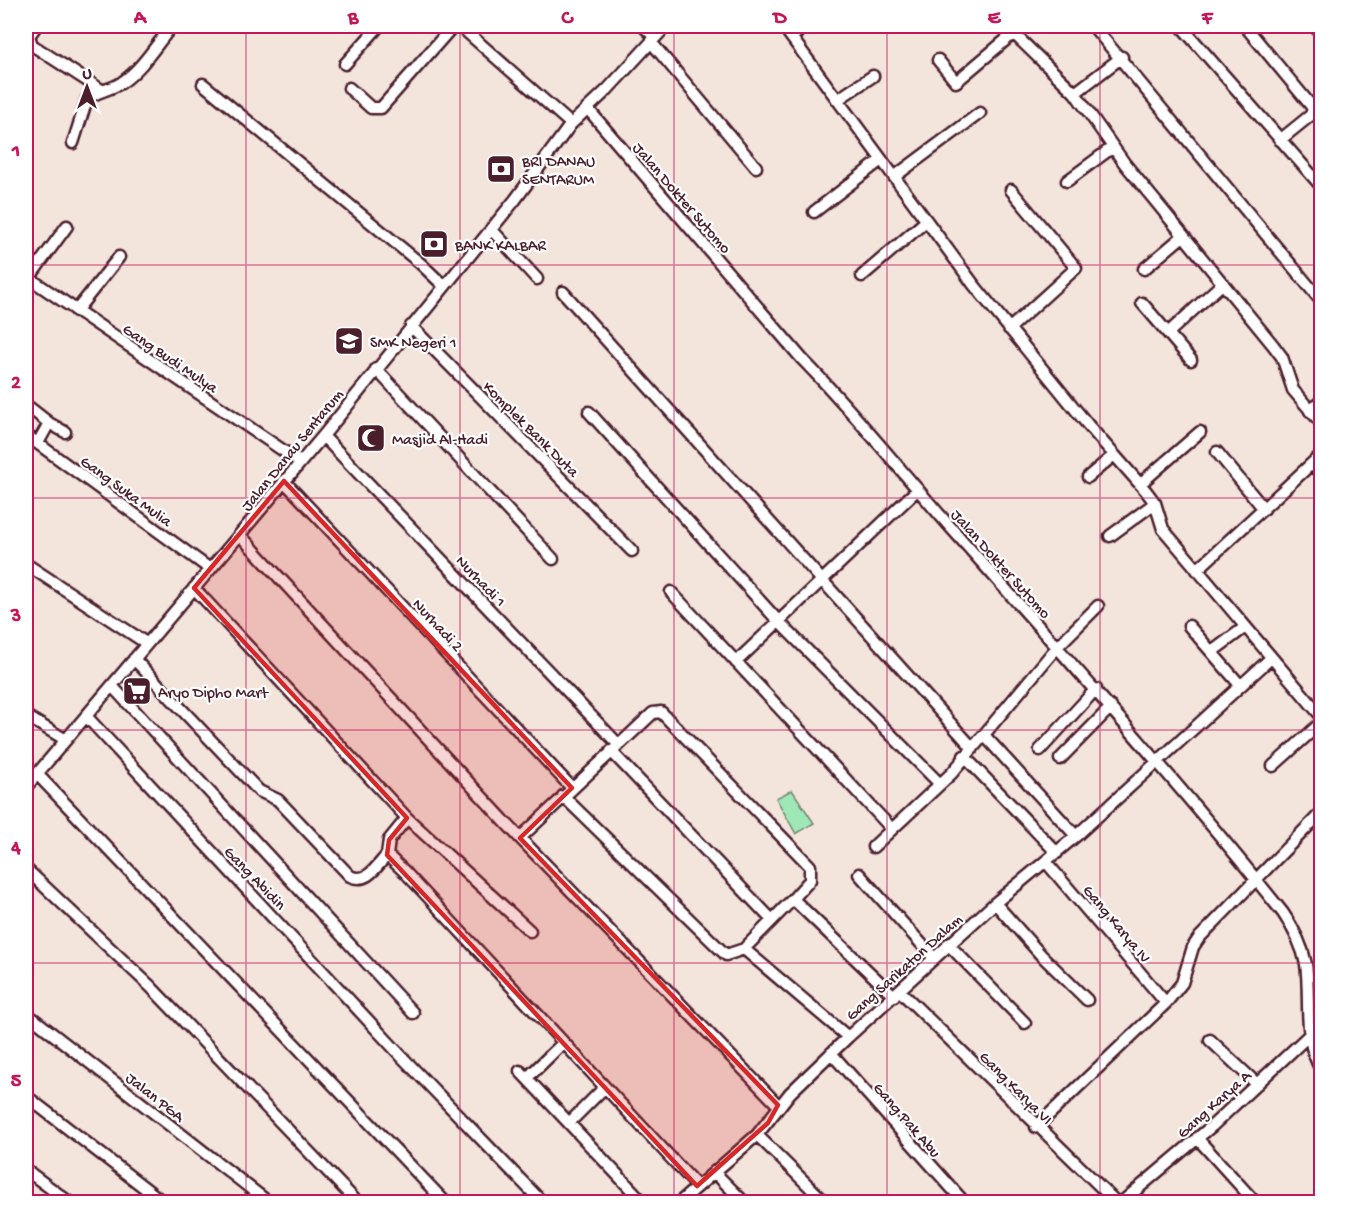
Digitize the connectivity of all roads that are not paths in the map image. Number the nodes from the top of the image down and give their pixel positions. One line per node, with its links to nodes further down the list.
1 (36, 26): 24 (street)
2 (172, 26): 24 (street)
3 (379, 26): 20 (street)
4 (453, 26): 23 (street)
5 (460, 26): 29 (street)
6 (644, 26): 17 (street)
7 (666, 26): 17 (street, Jalan Danau Sentarum)
8 (783, 26): 16 (street)
9 (807, 26): 16 (street)
10 (1094, 26): 18 (street)
11 (1181, 26): 30 (street)
12 (1245, 26): 30 (street)
13 (1314, 26): 15 (street)
14 (1010, 29): 19 (street); 25 (street)
15 (1322, 34)
16 (791, 37): 26 (street)
17 (653, 40): 27 (street, Jalan Danau Sentarum); 34 (street)
18 (1122, 57): 25 (street); 52 (street)
19 (938, 60)
20 (345, 64)
21 (873, 76): 26 (street)
22 (203, 84): 50 (street)
23 (349, 88)
24 (103, 91): 31 (street)
25 (1075, 93): 32 (street)
26 (837, 100): 33 (street)
27 (588, 109): 29 (street, Jalan Danau Sentarum); 80 (street, Jalan Dokter Sutomo)
28 (980, 113): 35 (street)
29 (571, 124): 42 (street, Jalan Danau Sentarum)
30 (1280, 140): 37 (street)
31 (73, 143)
32 (1113, 147): 36 (street); 43 (street)
33 (881, 160): 35 (street); 39 (street)
34 (756, 167)
35 (894, 177): 40 (street)
36 (1067, 181)
37 (1322, 187)
38 (1011, 190): 56 (street)
39 (814, 212)
40 (926, 220): 46 (street); 56 (street)
41 (67, 226): 47 (street)
42 (491, 229): 48 (street); 50 (street, Jalan Danau Sentarum)
43 (1183, 236): 45 (street); 49 (street)
44 (119, 258): 54 (street)
45 (1144, 269)
46 (862, 276)
47 (27, 277): 54 (street, Gang Budi Mulya)
48 (537, 279)
49 (1223, 283): 57 (street); 62 (street)
50 (444, 286): 55 (street, Jalan Danau Sentarum)
51 (563, 292): 90 (street)
52 (1322, 302)
53 (1142, 303): 57 (street)
54 (76, 311): 74 (street, Gang Budi Mulya)
55 (411, 326): 59 (street, Jalan Danau Sentarum); 85 (street, Komplek Bank Duta)
56 (1009, 329): 73 (street)
57 (1168, 333): 58 (street)
58 (1191, 360)
59 (376, 369): 69 (street, Jalan Danau Sentarum); 86 (street)
60 (1322, 400): 62 (street)
61 (26, 405): 64 (street)
62 (1310, 411): 65 (street)
63 (590, 412): 94 (street)
64 (49, 423): 66 (street); 70 (street)
65 (1322, 424)
66 (65, 432)
67 (1200, 432): 79 (street)
68 (26, 435): 70 (street, Gang Suka Mulia)
69 (323, 436): 74 (street, Jalan Danau Sentarum); 114 (street, Nurhadi 1)
70 (38, 443): 88 (street, Gang Suka Mulia)
71 (1217, 452): 82 (street)
72 (1322, 454): 75 (street)
73 (1114, 455): 77 (street); 79 (street)
74 (300, 462): 78 (street, Jalan Danau Sentarum)
75 (1312, 464): 76 (street); 82 (street)
76 (1322, 475)
77 (1089, 477)
78 (284, 481): 83 (street, Jalan Danau Sentarum); 123 (street, Nurhadi 2)
79 (1140, 484): 81 (street)
80 (917, 490): 90 (street); 98 (street, Jalan Dokter Sutomo)
81 (1155, 503): 84 (street); 89 (street)
82 (1263, 509): 89 (street)
83 (240, 535): 88 (street, Jalan Danau Sentarum); 129 (street)
84 (1110, 536)
85 (632, 550)
86 (554, 559)
87 (26, 564): 97 (street)
88 (210, 569): 91 (street, Jalan Danau Sentarum)
89 (1197, 570): 96 (street)
90 (824, 581): 94 (street); 113 (street)
91 (194, 588): 97 (street, Jalan Danau Sentarum); 126 (street)
92 (671, 592): 102 (street)
93 (1098, 606): 98 (street)
94 (780, 623): 102 (street); 121 (street)
95 (1189, 626): 99 (street)
96 (1244, 628): 99 (street); 101 (street)
97 (146, 643): 100 (street, Jalan Danau Sentarum)
98 (1057, 647): 105 (street, Jalan Dokter Sutomo); 111 (street)
99 (1213, 651): 103 (street)
100 (134, 658): 104 (street, Jalan Danau Sentarum); 132 (street)
101 (1271, 658): 103 (street, Gang Sarikaton Dalam); 109 (street)
102 (736, 662): 127 (street)
103 (1240, 685): 118 (street, Gang Sarikaton Dalam)
104 (112, 686): 108 (street, Jalan Danau Sentarum); 148 (street)
105 (1096, 689): 106 (street, Jalan Dokter Sutomo); 115 (street)
106 (1111, 707): 117 (street); 118 (street, Jalan Dokter Sutomo)
107 (26, 716): 112 (street)
108 (86, 716): 112 (street, Jalan Danau Sentarum); 173 (street, Gang Abidin)
109 (1322, 717)
110 (1322, 722): 119 (street)
111 (984, 735): 113 (street); 128 (street)
112 (66, 740): 120 (street, Jalan Danau Sentarum)
113 (972, 746): 116 (street)
114 (614, 747): 123 (street); 137 (street); 139 (street, Nurhadi 1)
115 (1040, 750)
116 (964, 756): 121 (street); 131 (street)
117 (1060, 759)
118 (1156, 762): 128 (street, Gang Sarikaton Dalam); 136 (street, Jalan Dokter Sutomo)
119 (1273, 766)
120 (37, 774): 122 (street, Jalan Danau Sentarum); 172 (street)
121 (940, 784): 127 (street)
122 (26, 787)
123 (572, 788): 124 (street)
124 (563, 796): 129 (street); 142 (street)
125 (1322, 812): 136 (street)
126 (407, 818): 132 (street); 140 (street)
127 (892, 829): 130 (street)
128 (1076, 836): 131 (street, Gang Sarikaton Dalam)
129 (520, 838): 160 (street)
130 (873, 847)
131 (1058, 853): 133 (street, Gang Sarikaton Dalam)
132 (387, 855): 154 (street)
133 (1046, 862): 138 (street, Gang Sarikaton Dalam); 146 (street, Gang Karya IV)
134 (26, 869): 171 (street)
135 (859, 874): 143 (street)
136 (1257, 881): 146 (street); 151 (street, Jalan Dokter Sutomo)
137 (792, 899): 139 (street); 144 (street, Gang Karya VI)
138 (995, 903): 141 (street, Gang Sarikaton Dalam); 145 (street)
139 (771, 919): 142 (street)
140 (530, 932)
141 (948, 944): 143 (street, Gang Sarikaton Dalam); 149 (street)
142 (744, 949): 152 (street)
143 (934, 958): 144 (street, Gang Sarikaton Dalam)
144 (897, 994): 152 (street, Gang Sarikaton Dalam); 162 (street, Gang Karya VI)
145 (1087, 1000)
146 (1166, 1003): 162 (street)
147 (26, 1013): 170 (street, Jalan PGA)
148 (413, 1013)
149 (1025, 1023)
150 (1322, 1023): 151 (street, Gang Karya A)
151 (1310, 1034): 156 (street, Jalan Dokter Sutomo); 157 (street, Gang Karya A)
152 (848, 1036): 155 (street, Gang Sarikaton Dalam)
153 (1210, 1040): 157 (street)
154 (563, 1043): 158 (street); 161 (street)
155 (831, 1053): 160 (street, Gang Sarikaton Dalam); 177 (street, Gang Pak Abu)
156 (1322, 1071)
157 (1257, 1083): 164 (street, Gang Karya A)
158 (604, 1087): 161 (street); 167 (street)
159 (26, 1096): 169 (street)
160 (778, 1105): 163 (street, Gang Sarikaton Dalam)
161 (569, 1124): 174 (street)
162 (1036, 1127): 178 (street, Gang Karya VI)
163 (757, 1135): 166 (street, Gang Sarikaton Dalam); 176 (street)
164 (1197, 1138): 179 (street, Gang Karya A); 180 (street)
165 (26, 1170): 168 (street)
166 (714, 1173): 167 (street, Gang Sarikaton Dalam); 175 (street)
167 (691, 1197)
168 (69, 1203)
169 (163, 1203)
170 (268, 1203)
171 (357, 1203)
172 (445, 1203)
173 (542, 1203)
174 (643, 1203)
175 (744, 1203)
176 (825, 1203)
177 (964, 1203)
178 (1116, 1203)
179 (1122, 1203)
180 (1255, 1203)

